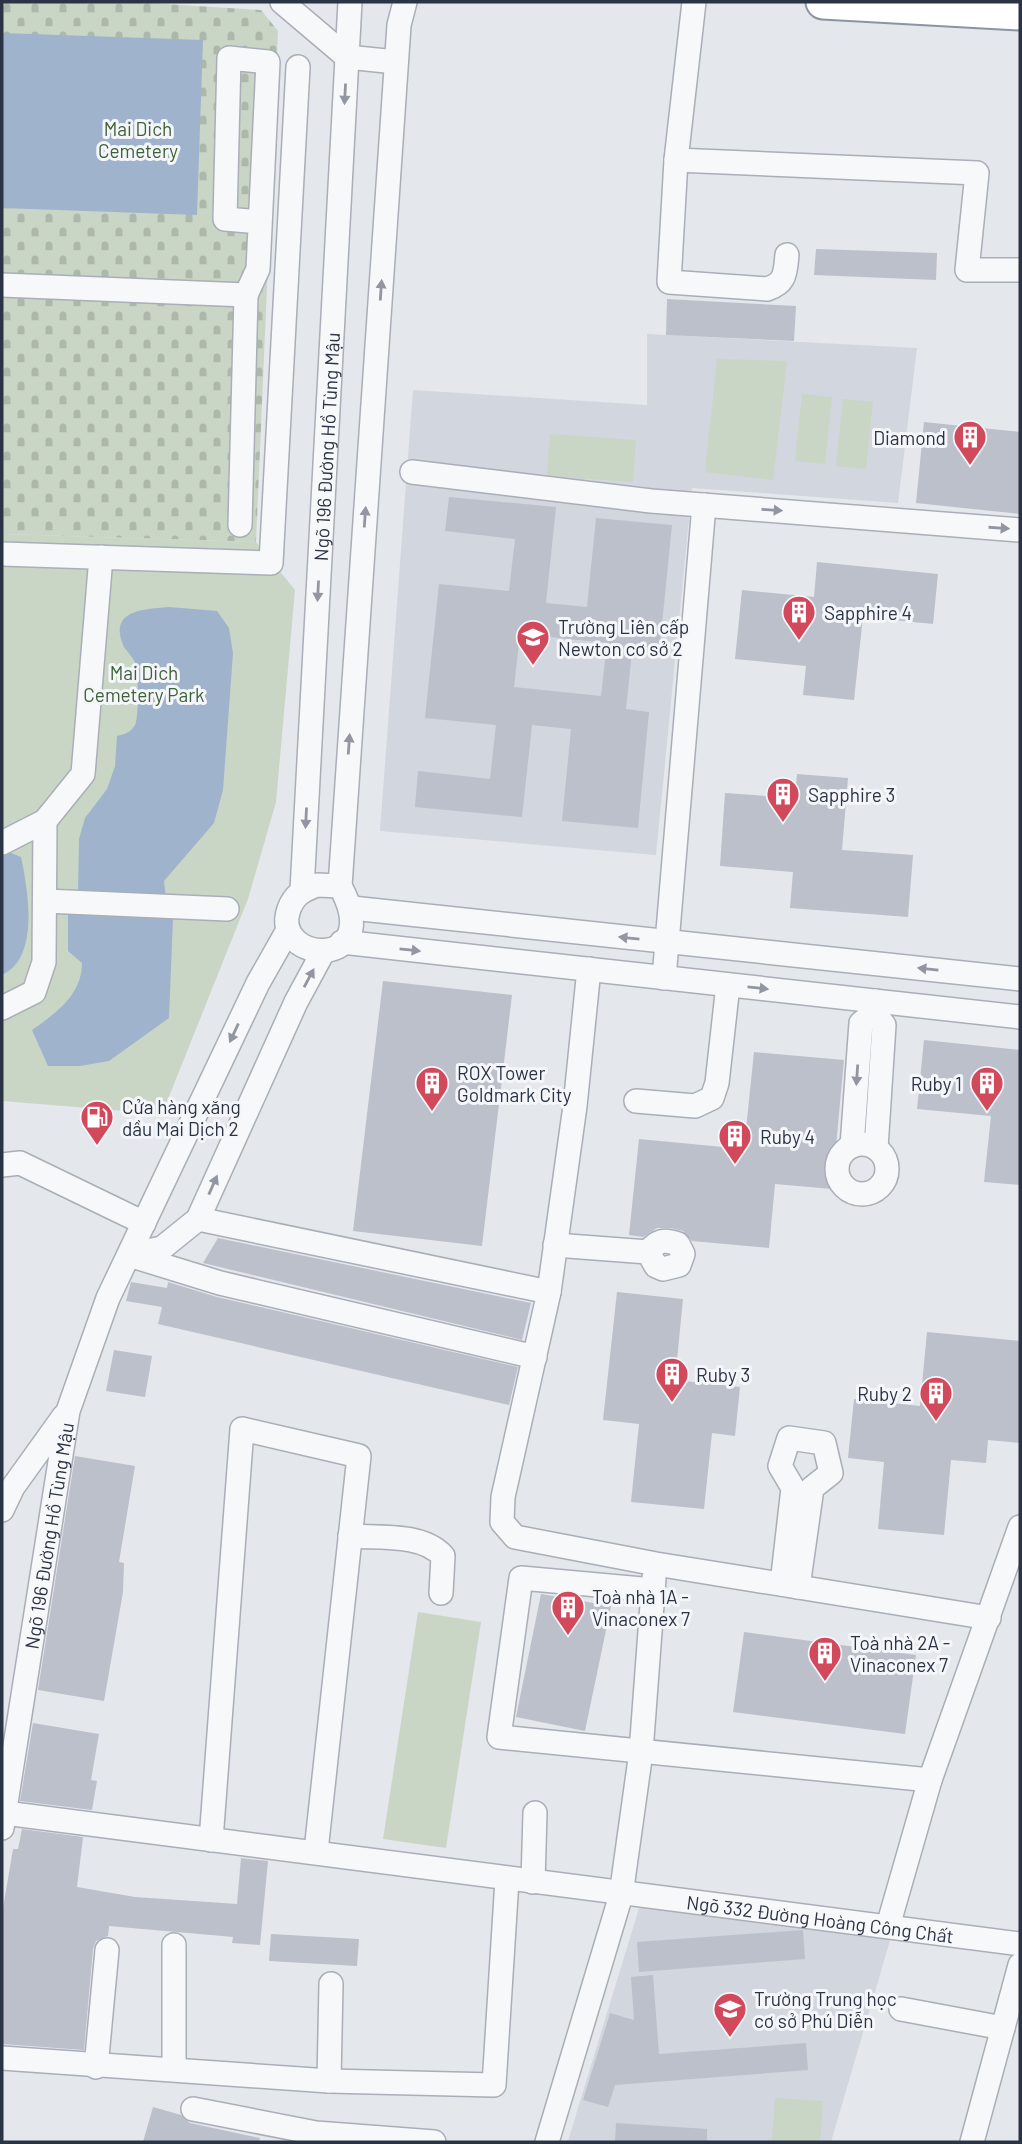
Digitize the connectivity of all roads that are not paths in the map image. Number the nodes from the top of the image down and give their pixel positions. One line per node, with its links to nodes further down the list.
1 (282, 2): 7 (street)
2 (350, 2): 7 (street, Ngõ 196 Đường Hồ Tùng Mậu)
3 (405, 2): 8 (street)
4 (694, 2): 10 (street)
5 (823, 2): 6 (highway)
6 (1020, 13)
7 (347, 57): 8 (street); 25 (street, Ngõ 196 Đường Hồ Tùng Mậu, one-way to 25)
8 (396, 62): 24 (street, one-way to 8)
9 (298, 67): 21 (street)
10 (676, 160): 12 (street); 13 (street)
11 (260, 222): 11 (street); 15 (street)
12 (787, 256)
13 (1020, 270)
14 (2, 285): 15 (street)
15 (246, 295): 18 (street)
16 (412, 471): 17 (street)
17 (704, 505): 19 (street, one-way to 19); 30 (street)
18 (240, 525)
19 (1020, 530)
20 (2, 554): 21 (street)
21 (101, 557): 22 (street)
22 (45, 821): 23 (street); 26 (street)
23 (2, 843)
24 (340, 886): 25 (street); 27 (street)
25 (302, 890): 29 (street)
26 (45, 901): 28 (street); 38 (street)
27 (352, 908): 30 (street, one-way to 27); 31 (street)
28 (227, 909)
29 (288, 930): 31 (street); 46 (street, Ngõ 196 Đường Hồ Tùng Mậu, one-way to 46)
30 (667, 942): 33 (street, one-way to 30); 34 (street)
31 (333, 947): 32 (street, one-way to 32); 45 (street, one-way to 31)
32 (589, 970): 34 (street); 47 (street)
33 (961, 973): 35 (street); 39 (street)
34 (664, 978): 36 (street)
35 (1020, 979)
36 (728, 985): 37 (street, one-way to 37); 41 (street)
37 (875, 1007): 39 (street); 42 (street, one-way to 42); 43 (street)
38 (2, 1008)
39 (959, 1010): 40 (street)
40 (1020, 1017)
41 (636, 1101)
42 (852, 1146): 43 (street); 43 (street)
43 (876, 1148)
44 (2, 1165): 46 (street)
45 (198, 1220): 49 (street); 50 (street)
46 (144, 1223): 49 (street, Ngõ 196 Đường Hồ Tùng Mậu)
47 (555, 1245): 48 (street); 50 (street)
48 (648, 1252)
49 (129, 1255): 51 (street); 52 (street, Ngõ 196 Đường Hồ Tùng Mậu)
50 (549, 1292): 51 (street)
51 (535, 1357): 56 (street)
52 (68, 1411): 53 (street); 64 (street, Ngõ 196 Đường Hồ Tùng Mậu)
53 (2, 1510)
54 (1020, 1527): 60 (street)
55 (350, 1536): 59 (street); 65 (street); 66 (street)
56 (656, 1564): 57 (street); 58 (street)
57 (790, 1586): 57 (street); 60 (street)
58 (653, 1590): 61 (street); 61 (street)
59 (441, 1593)
60 (989, 1618): 62 (street)
61 (641, 1752): 62 (street); 69 (street)
62 (930, 1780): 70 (street)
63 (535, 1813): 68 (street)
64 (3, 1820): 65 (street, Ngõ 332 Đường Hoàng Công Chất)
65 (211, 1840): 66 (street, Ngõ 332 Đường Hoàng Công Chất)
66 (316, 1851): 67 (street, Ngõ 332 Đường Hoàng Công Chất)
67 (507, 1880): 68 (street, Ngõ 332 Đường Hoàng Công Chất); 81 (street)
68 (533, 1882): 69 (street, Ngõ 332 Đường Hoàng Công Chất)
69 (621, 1895): 70 (street, Ngõ 332 Đường Hoàng Công Chất); 85 (street)
70 (888, 1926): 71 (street, Ngõ 332 Đường Hoàng Công Chất)
71 (1020, 1944)
72 (174, 1945): 80 (street)
73 (107, 1950): 79 (street)
74 (1020, 1965): 77 (street)
75 (331, 1984): 81 (street)
76 (901, 2009): 77 (street)
77 (1003, 2028): 86 (street)
78 (2, 2058): 79 (street)
79 (96, 2067): 80 (street)
80 (174, 2069): 81 (street)
81 (329, 2081)
82 (193, 2109): 83 (street)
83 (314, 2138): 84 (street)
84 (432, 2142)
85 (547, 2142)
86 (972, 2142)

